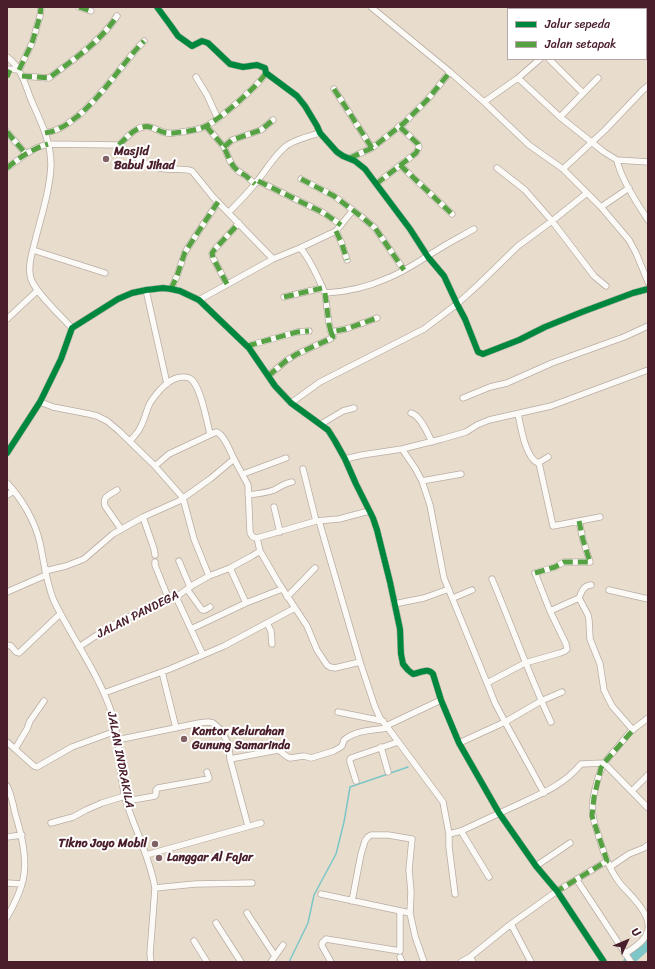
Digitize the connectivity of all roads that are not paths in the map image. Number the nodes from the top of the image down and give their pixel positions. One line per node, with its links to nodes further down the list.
1 (41, 7): 14 (street)
2 (79, 7): 5 (street)
3 (157, 7): 12 (street)
4 (371, 7): 13 (street)
5 (91, 11)
6 (117, 16): 14 (street)
7 (144, 41): 29 (street)
8 (7, 57): 14 (street)
9 (539, 60): 17 (street)
10 (550, 60): 21 (street)
11 (8, 70): 14 (street); 15 (street)
12 (266, 72): 24 (street); 30 (street)
13 (450, 72): 22 (street); 27 (street)
14 (21, 73): 29 (street)
15 (7, 77)
16 (196, 77): 24 (street)
17 (518, 78): 22 (street); 23 (street)
18 (598, 78): 21 (street)
19 (648, 86): 31 (street)
20 (334, 89): 35 (street)
21 (583, 93): 23 (street)
22 (484, 102): 43 (street)
23 (560, 117): 31 (street)
24 (218, 119): 26 (street)
25 (273, 120): 34 (street)
26 (206, 126): 33 (street); 34 (street)
27 (399, 126): 35 (street); 40 (street)
28 (7, 132): 36 (street)
29 (45, 133): 32 (street)
30 (320, 134): 37 (street); 45 (street)
31 (592, 142): 38 (street); 43 (street)
32 (48, 144): 33 (street); 36 (street); 61 (street)
33 (119, 145): 49 (street)
34 (224, 147): 45 (street)
35 (372, 148): 37 (street)
36 (26, 154): 41 (street)
37 (350, 158): 46 (street)
38 (617, 160): 39 (street); 47 (street)
39 (648, 162)
40 (400, 165): 46 (street); 53 (street)
41 (7, 168)
42 (498, 168): 55 (street)
43 (564, 169): 48 (street)
44 (301, 179): 51 (street)
45 (256, 182): 52 (street); 57 (street)
46 (376, 184): 62 (street)
47 (629, 188): 50 (street); 54 (street)
48 (587, 193): 50 (street); 55 (street)
49 (218, 202): 52 (street); 70 (street)
50 (601, 207): 67 (street)
51 (353, 210): 57 (street); 65 (street)
52 (229, 212): 56 (street)
53 (452, 214)
54 (647, 217)
55 (552, 221): 69 (street); 77 (street)
56 (238, 223): 63 (street); 68 (street)
57 (341, 225): 59 (street)
58 (474, 229): 62 (street)
59 (336, 231): 60 (street); 64 (street)
60 (300, 248): 63 (street); 74 (street)
61 (34, 250): 66 (street); 73 (street)
62 (428, 257): 65 (street); 77 (street)
63 (272, 259): 68 (street)
64 (347, 260)
65 (404, 270): 74 (street)
66 (105, 273)
67 (648, 282)
68 (227, 284): 76 (street)
69 (606, 286)
70 (171, 289): 72 (street); 76 (street)
71 (648, 289): 77 (street)
72 (146, 290): 81 (street); 87 (street)
73 (38, 291): 79 (street); 81 (street)
74 (324, 291): 75 (street); 83 (street)
75 (284, 297)
76 (198, 300): 84 (street)
77 (457, 304): 90 (street)
78 (377, 318): 83 (street)
79 (7, 319)
80 (648, 326): 88 (street)
81 (72, 328): 89 (street)
82 (308, 331): 84 (street)
83 (331, 332): 86 (street)
84 (247, 346): 86 (street)
85 (648, 370): 93 (street)
86 (268, 376): 90 (street)
87 (167, 384): 95 (street); 96 (street)
88 (462, 398)
89 (40, 402): 96 (street); 99 (street)
90 (291, 403): 94 (street)
91 (354, 408): 94 (street)
92 (411, 414): 97 (street)
93 (518, 414): 97 (street); 104 (street)
94 (321, 424): 103 (street)
95 (210, 434): 102 (street); 105 (street)
96 (130, 441): 105 (street)
97 (432, 442): 98 (street)
98 (402, 449): 103 (street); 109 (street)
99 (7, 453)
100 (548, 457): 104 (street)
101 (286, 458): 107 (street)
102 (234, 459): 107 (street); 116 (street)
103 (345, 459): 118 (street)
104 (539, 463): 122 (street)
105 (155, 466): 116 (street)
106 (303, 469): 121 (street)
107 (243, 474): 114 (street)
108 (461, 474): 109 (street)
109 (422, 481): 138 (street)
110 (292, 482): 114 (street)
111 (7, 483): 113 (street, JALAN INDRAKILA)
112 (117, 490): 123 (street)
113 (14, 491): 115 (street); 132 (street, JALAN INDRAKILA)
114 (248, 495): 125 (street)
115 (7, 496)
116 (182, 498): 119 (street); 133 (street)
117 (274, 507): 124 (street)
118 (369, 511): 121 (street); 149 (street)
119 (143, 517): 123 (street); 127 (street)
120 (600, 517): 122 (street)
121 (317, 521): 124 (street); 160 (street)
122 (579, 521): 152 (street)
123 (121, 529): 132 (street)
124 (280, 532): 125 (street)
125 (257, 538): 126 (street)
126 (260, 551): 130 (street, JALAN PANDEGA); 137 (street)
127 (154, 555)
128 (179, 561): 136 (street)
129 (155, 562): 147 (street)
130 (230, 568): 133 (street, JALAN PANDEGA); 148 (street)
131 (315, 568): 143 (street)
132 (45, 573): 141 (street); 153 (street, JALAN INDRAKILA)
133 (209, 576): 136 (street, JALAN PANDEGA)
134 (492, 579): 161 (street)
135 (592, 585): 145 (street)
136 (188, 588): 142 (street, JALAN PANDEGA); 150 (street)
137 (282, 589): 143 (street); 148 (street)
138 (449, 589): 144 (street); 149 (street)
139 (472, 590): 144 (street)
140 (609, 590): 146 (street)
141 (7, 592)
142 (176, 597): 147 (street, JALAN PANDEGA); 155 (street)
143 (287, 597): 151 (street)
144 (453, 598): 163 (street)
145 (579, 598): 152 (street); 175 (street)
146 (648, 599)
147 (169, 600): 158 (street, JALAN PANDEGA)
148 (246, 604): 155 (street)
149 (394, 604): 166 (street)
150 (210, 607)
151 (295, 608): 154 (street); 160 (street)
152 (550, 611): 161 (street)
153 (60, 614): 157 (street); 158 (street, JALAN INDRAKILA)
154 (267, 623): 156 (street); 159 (street)
155 (191, 629): 159 (street)
156 (272, 644)
157 (7, 645)
158 (79, 647): 165 (street, JALAN INDRAKILA)
159 (203, 655): 162 (street)
160 (360, 662): 173 (street)
161 (525, 663): 163 (street); 168 (street)
162 (162, 672): 165 (street); 174 (street)
163 (487, 683): 171 (street)
164 (562, 692): 168 (street)
165 (104, 693): 176 (street, JALAN INDRAKILA)
166 (441, 700): 173 (street); 180 (street)
167 (44, 701): 182 (street)
168 (541, 701): 171 (street); 172 (street)
169 (338, 712): 173 (street)
170 (648, 718): 175 (street)
171 (505, 722): 180 (street); 191 (street)
172 (551, 722)
173 (385, 725): 179 (street); 183 (street)
174 (176, 728): 177 (street); 183 (street)
175 (633, 730): 184 (street)
176 (116, 731): 177 (street, JALAN INDRAKILA); 182 (street)
177 (117, 740): 192 (street, JALAN INDRAKILA)
178 (7, 742): 182 (street)
179 (398, 742): 181 (street); 199 (street)
180 (460, 743): 194 (street)
181 (381, 747): 186 (street); 188 (street)
182 (15, 749)
183 (230, 759): 197 (street)
184 (604, 763): 190 (street); 191 (street); 205 (street)
185 (207, 772): 192 (street)
186 (388, 772)
187 (648, 775): 190 (street)
188 (356, 781)
189 (7, 786): 200 (street)
190 (632, 791): 193 (street)
191 (544, 793): 194 (street)
192 (126, 798): 195 (street); 204 (street, JALAN INDRAKILA)
193 (648, 808)
194 (499, 813): 198 (street); 206 (street)
195 (51, 823)
196 (262, 823): 197 (street)
197 (248, 826): 204 (street)
198 (461, 831): 199 (street); 207 (street)
199 (449, 834): 215 (street)
200 (22, 835): 201 (street); 211 (street)
201 (7, 837)
202 (570, 843): 206 (street)
203 (648, 845): 205 (street)
204 (146, 855): 212 (street, JALAN INDRAKILA)
205 (608, 864): 208 (street); 225 (street)
206 (536, 866): 213 (street)
207 (489, 878)
208 (577, 880): 213 (street); 225 (street)
209 (7, 883): 211 (street)
210 (252, 883): 212 (street)
211 (22, 884): 220 (street)
212 (155, 888): 228 (street, JALAN INDRAKILA)
213 (557, 891): 222 (street); 236 (street)
214 (321, 894): 216 (street)
215 (455, 894)
216 (352, 901): 217 (street); 219 (street)
217 (400, 911): 219 (street); 232 (street)
218 (247, 913): 226 (street)
219 (410, 913): 233 (street)
220 (7, 917)
221 (216, 923): 230 (street)
222 (511, 924): 227 (street); 235 (street)
223 (194, 941): 229 (street)
224 (283, 945): 226 (street)
225 (626, 955): 237 (street)
226 (275, 956): 231 (street)
227 (472, 959): 234 (street)
228 (151, 962)
229 (206, 962)
230 (241, 962)
231 (271, 962)
232 (331, 962)
233 (424, 962)
234 (461, 962)
235 (531, 962)
236 (604, 962)
237 (631, 962)

